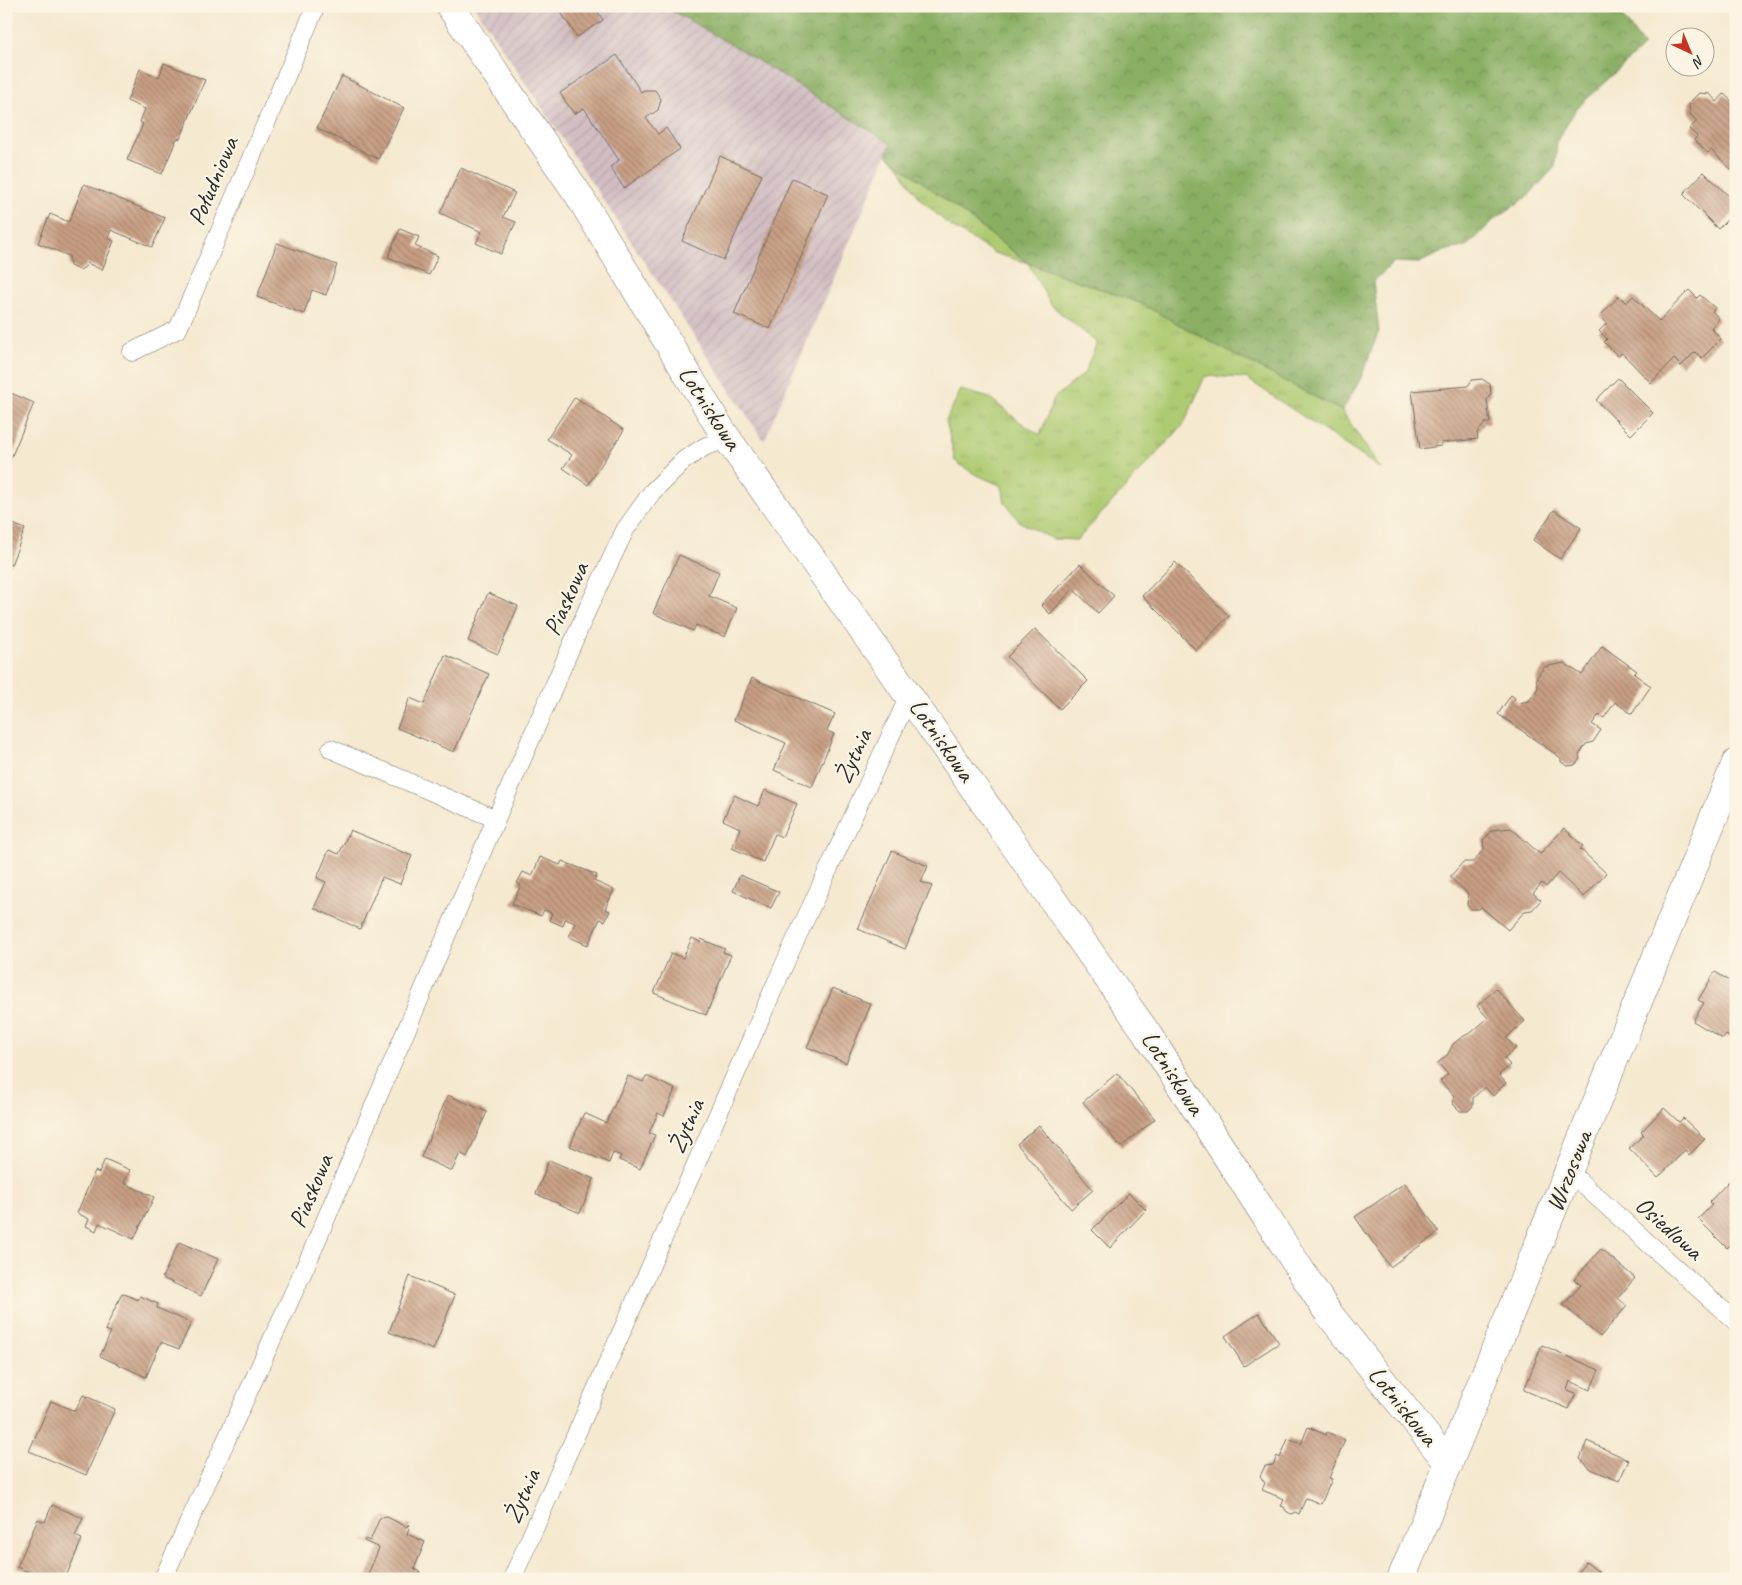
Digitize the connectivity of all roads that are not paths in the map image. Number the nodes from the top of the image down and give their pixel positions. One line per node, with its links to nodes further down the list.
1 (316, 6): 3 (lane, Południowa)
2 (450, 6): 4 (street, Lotniskowa)
3 (132, 352)
4 (728, 439): 5 (street, Lotniskowa); 8 (lane, Piaskowa)
5 (910, 694): 11 (street, Lotniskowa); 13 (lane, Żytnia)
6 (331, 749): 8 (lane)
7 (1736, 763): 9 (street, Wrzosowa)
8 (496, 819): 12 (lane, Piaskowa)
9 (1568, 1172): 10 (lane, Osiedlowa); 11 (street, Wrzosowa)
10 (1736, 1322)
11 (1449, 1464): 14 (street, Wrzosowa)
12 (163, 1579)
13 (512, 1579)
14 (1401, 1579)

